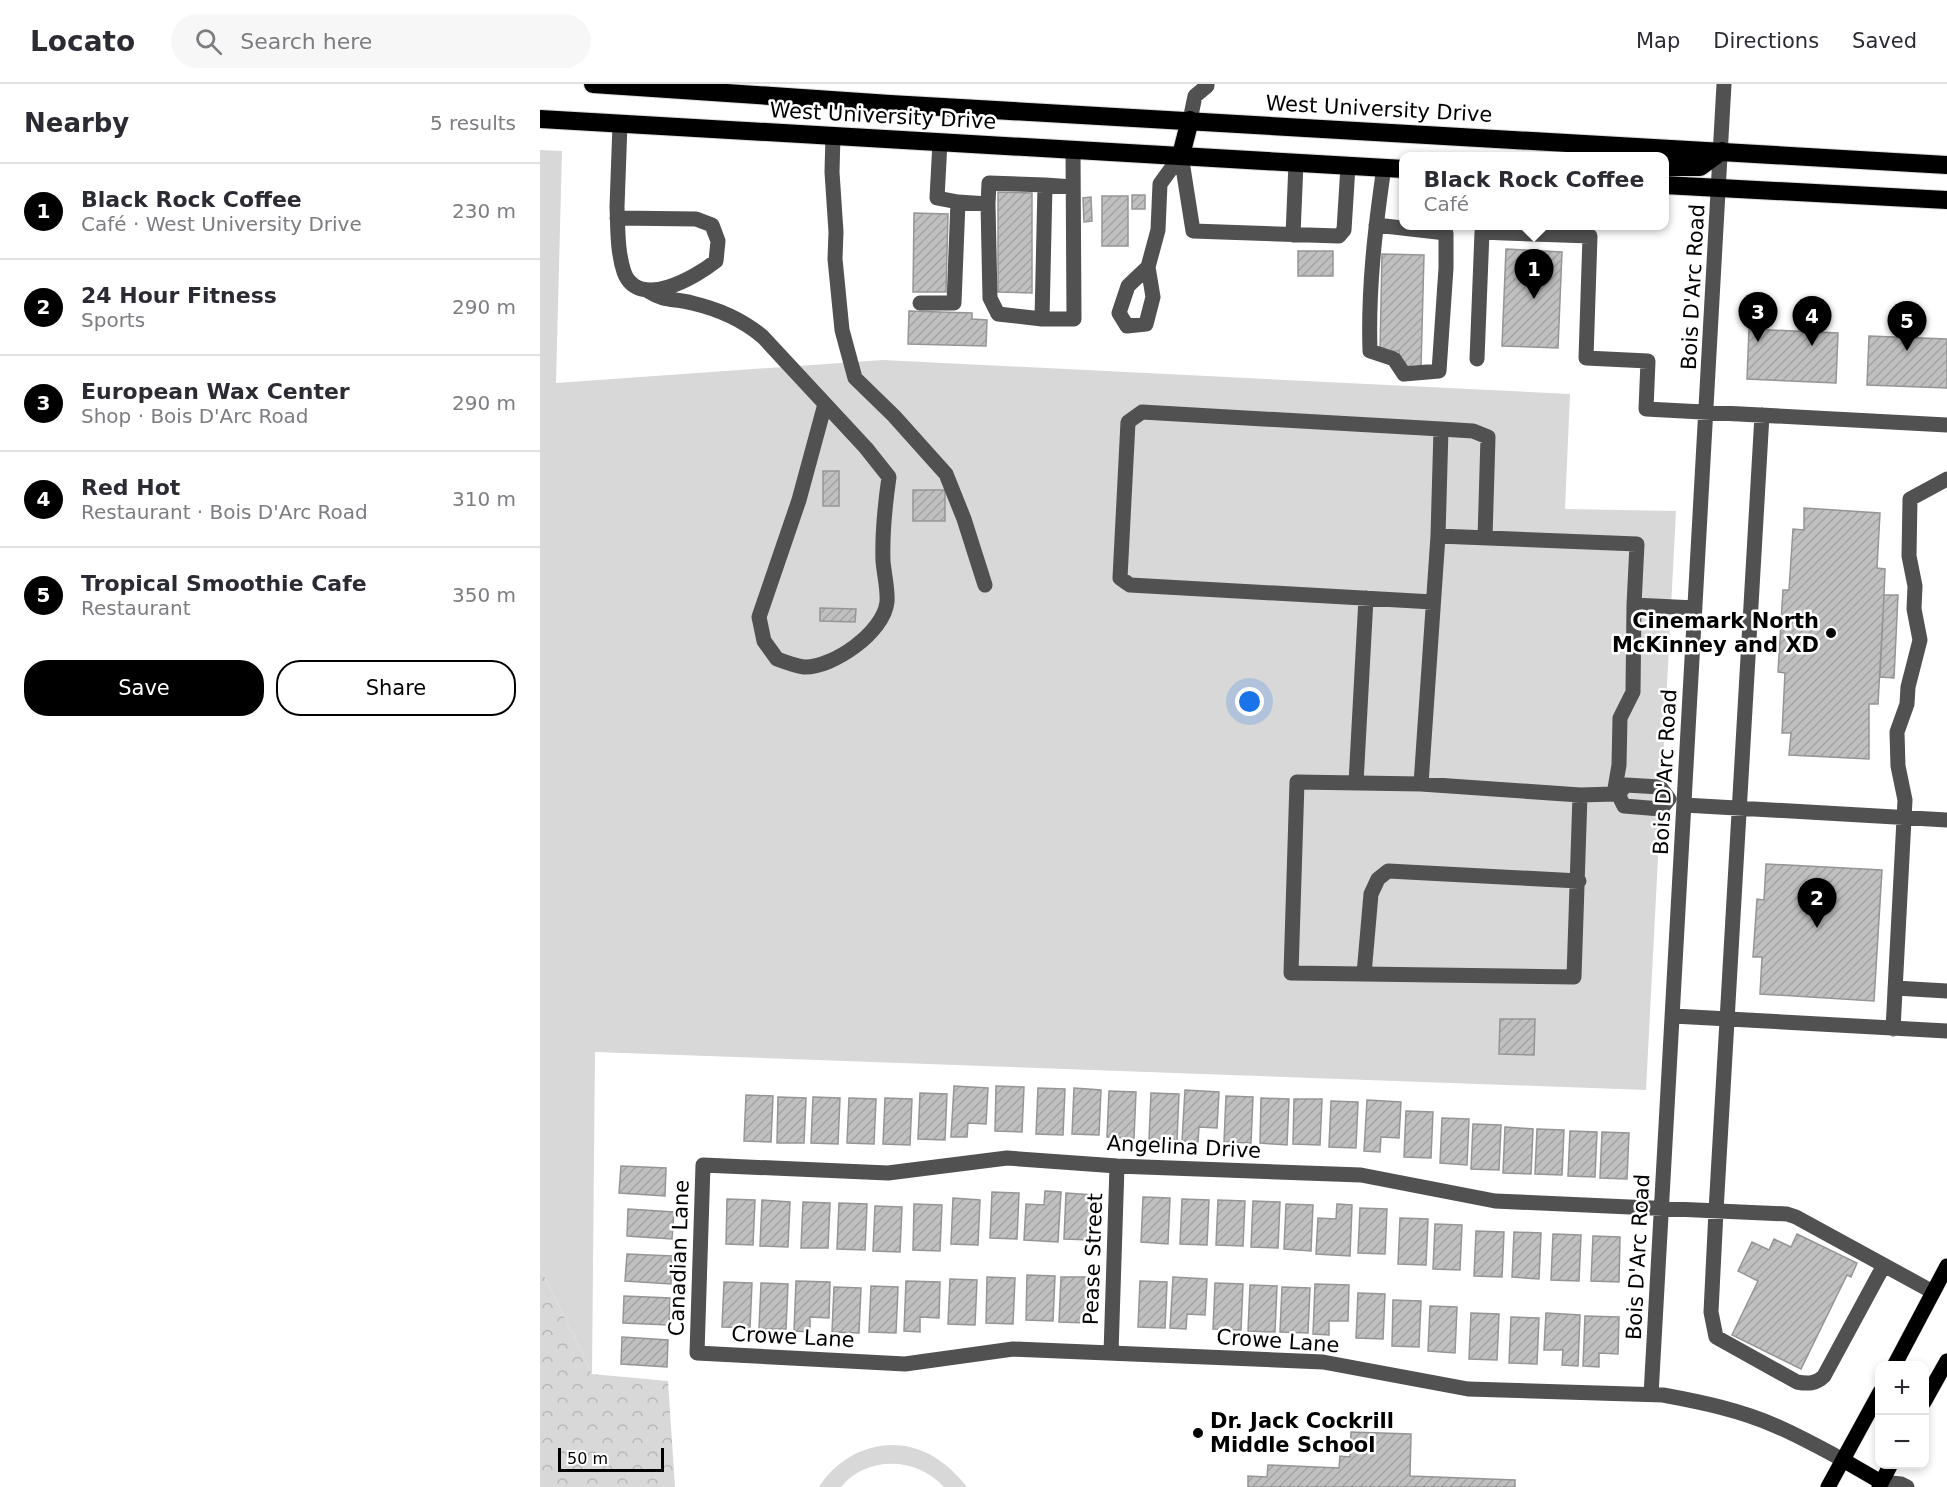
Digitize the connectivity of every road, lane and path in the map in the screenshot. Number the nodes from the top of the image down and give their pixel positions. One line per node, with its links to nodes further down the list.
1 (593, 84): 4 (highway, West University Drive)
2 (1207, 84): 5 (street)
3 (1724, 84): 12 (street, Bois D'Arc Road)
4 (692, 87): 7 (highway, West University Drive)
5 (1190, 90): 7 (street)
6 (540, 119): 8 (highway, West University Drive)
7 (1190, 120): 12 (highway, West University Drive); 13 (highway)
8 (620, 124): 9 (highway, West University Drive); 27 (street)
9 (833, 135): 10 (highway, West University Drive); 47 (street)
10 (940, 142): 11 (highway, West University Drive); 25 (street)
11 (1073, 150): 13 (highway, West University Drive); 22 (street)
12 (1722, 152): 15 (highway, West University Drive); 19 (highway); 23 (street, Bois D'Arc Road)
13 (1181, 156): 14 (highway, West University Drive); 33 (street); 34 (street)
14 (1296, 163): 16 (highway, West University Drive); 33 (street)
15 (1947, 165)
16 (1348, 166): 17 (highway, West University Drive); 33 (street)
17 (1384, 167): 18 (highway, West University Drive); 28 (street)
18 (1399, 167)
19 (1669, 167)
20 (1044, 185): 22 (street); 26 (street); 37 (street)
21 (1669, 185): 23 (highway)
22 (1073, 187): 37 (street)
23 (1719, 188): 24 (highway); 40 (street, Bois D'Arc Road)
24 (1947, 200)
25 (958, 202): 26 (street); 36 (street)
26 (988, 204): 37 (street)
27 (617, 218): 35 (street); 35 (street)
28 (1376, 225): 29 (street); 30 (street)
29 (1399, 228)
30 (1420, 230)
31 (1498, 230): 38 (street)
32 (1518, 230): 40 (street)
33 (1293, 235)
34 (1148, 267)
35 (648, 291): 39 (street)
36 (920, 303)
37 (1042, 319)
38 (1477, 359)
39 (825, 404): 39 (street)
40 (1707, 412): 41 (street); 51 (street, Bois D'Arc Road)
41 (1762, 415): 42 (street); 57 (street)
42 (1947, 425)
43 (1441, 429): 45 (street); 46 (street); 48 (street)
44 (1947, 479): 58 (street)
45 (1438, 536): 46 (street); 49 (street)
46 (1485, 538): 50 (street)
47 (985, 585)
48 (1366, 598): 49 (street); 52 (street)
49 (1433, 602): 53 (street)
50 (1634, 605): 51 (street); 54 (street)
51 (1695, 608): 56 (street, Bois D'Arc Road)
52 (1356, 783): 53 (street); 61 (street)
53 (1421, 784): 55 (street)
54 (1616, 794): 55 (street); 56 (street); 56 (street)
55 (1581, 795): 60 (street)
56 (1679, 801): 57 (street); 64 (street, Bois D'Arc Road)
57 (1740, 808): 58 (street); 65 (street)
58 (1905, 818): 59 (street); 62 (street)
59 (1947, 820)
60 (1578, 881): 61 (street); 61 (street)
61 (1364, 974)
62 (1895, 988): 63 (street); 66 (street)
63 (1947, 991)
64 (1672, 1016): 65 (street); 70 (street, Bois D'Arc Road)
65 (1727, 1021): 66 (street); 71 (street)
66 (1893, 1029): 67 (street)
67 (1947, 1031)
68 (703, 1165): 69 (street, Angelina Drive); 75 (street, Canadian Lane)
69 (1117, 1166): 70 (street, Angelina Drive); 76 (street, Pease Street)
70 (1661, 1209): 71 (street, Angelina Drive); 80 (street, Bois D'Arc Road)
71 (1716, 1211): 72 (street, Angelina Drive); 72 (street)
72 (1884, 1265): 74 (street, Angelina Drive)
73 (1947, 1266): 74 (main road)
74 (1933, 1292): 77 (main road)
75 (697, 1353): 76 (street, Crowe Lane)
76 (1111, 1353): 80 (street, Crowe Lane)
77 (1896, 1361)
78 (1947, 1361): 79 (main road)
79 (1929, 1393)
80 (1651, 1395): 82 (street, Crowe Lane)
81 (1875, 1401): 82 (main road)
82 (1843, 1460): 84 (main road); 85 (main road)
83 (1889, 1469): 84 (main road)
84 (1881, 1485): 86 (street)
85 (1828, 1487)
86 (1907, 1487)

